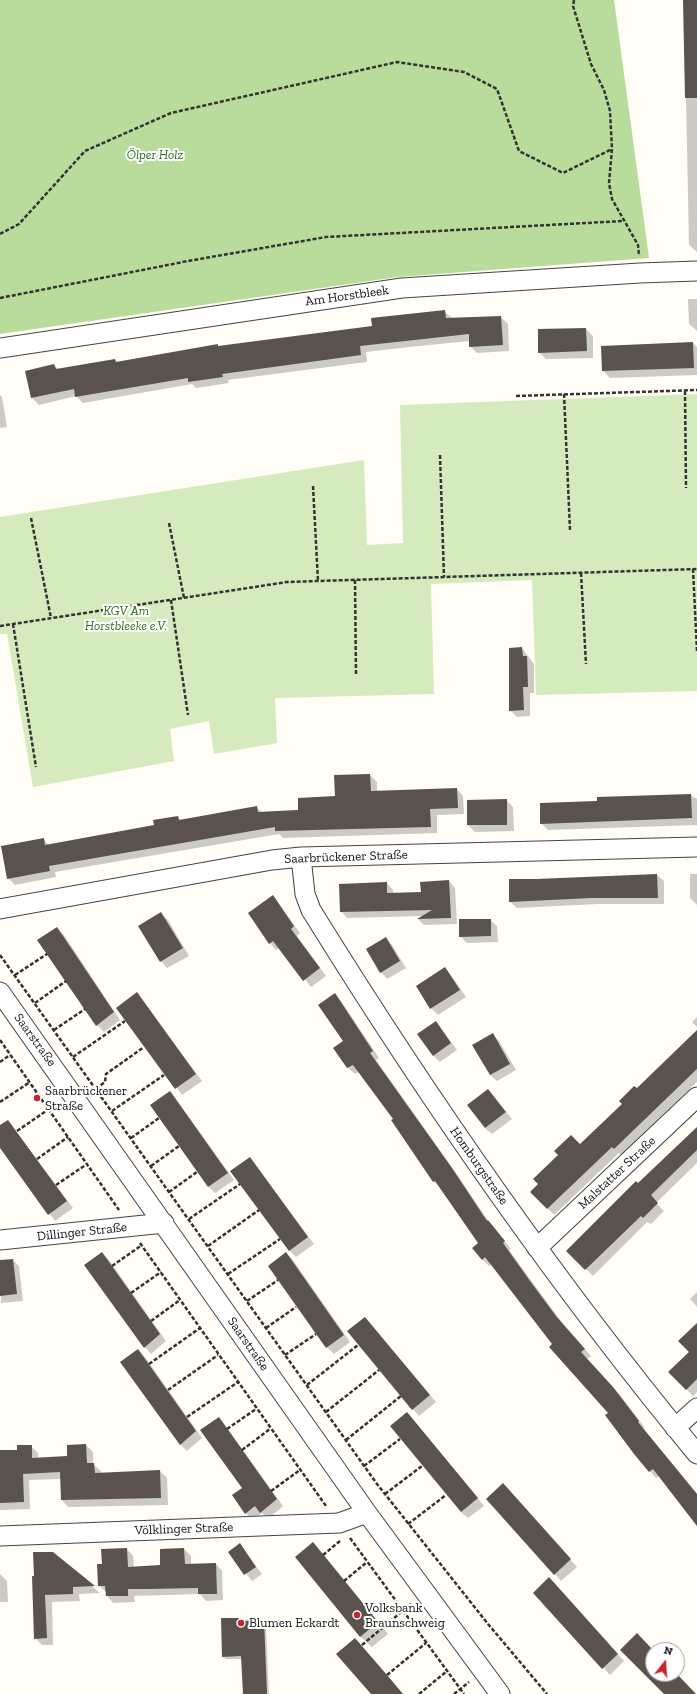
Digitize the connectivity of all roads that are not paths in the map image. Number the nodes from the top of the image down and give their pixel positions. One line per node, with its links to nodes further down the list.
1 (697, 271): 2 (street, Am Horstbleek)
2 (0, 348)
3 (697, 847): 4 (street, Saarbrückener Straße)
4 (302, 857): 5 (street, Saarbrückener Straße); 10 (street, Homburgstraße)
5 (0, 909)
6 (0, 992): 8 (street, Saarstraße)
7 (697, 1097): 10 (street, Malstatter Straße)
8 (164, 1223): 9 (street, Dillinger Straße); 14 (street, Saarstraße)
9 (0, 1240)
10 (537, 1248): 12 (street, Homburgstraße)
11 (697, 1408): 12 (street)
12 (675, 1428): 13 (street, Homburgstraße)
13 (697, 1454)
14 (367, 1513): 15 (street, Völklinger Straße); 16 (street, Saarstraße)
15 (0, 1536)
16 (500, 1694)

